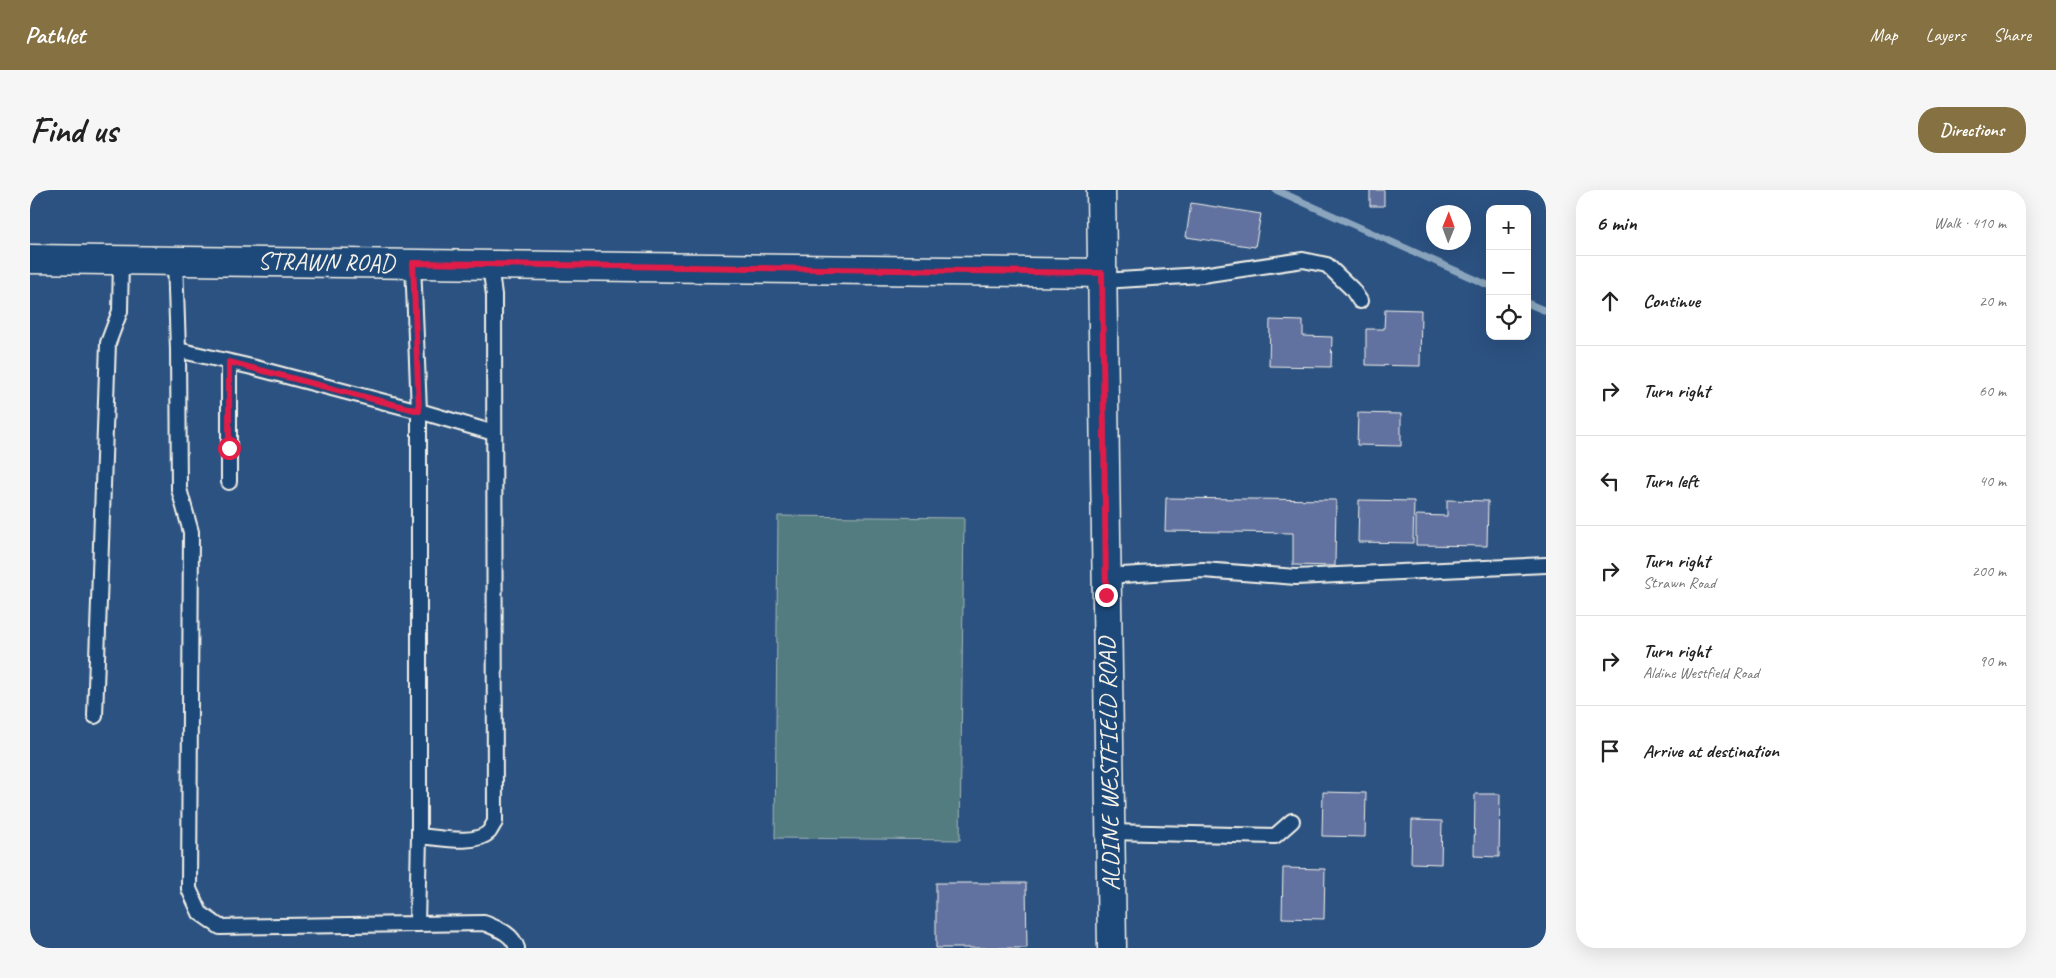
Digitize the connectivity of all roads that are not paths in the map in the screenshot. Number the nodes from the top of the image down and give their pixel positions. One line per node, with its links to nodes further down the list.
1 (1101, 190): 7 (street, ALDINE WESTFIELD ROAD)
2 (30, 259): 3 (street, STRAWN ROAD)
3 (121, 260): 4 (street, STRAWN ROAD); 16 (lane)
4 (175, 260): 5 (street, STRAWN ROAD); 9 (lane)
5 (413, 263): 6 (street, STRAWN ROAD); 11 (lane)
6 (490, 265): 7 (street, STRAWN ROAD); 12 (lane)
7 (1102, 277): 8 (lane); 15 (street, ALDINE WESTFIELD ROAD)
8 (1360, 301)
9 (178, 350): 10 (lane); 20 (lane)
10 (229, 362): 11 (lane); 13 (lane)
11 (419, 411): 12 (lane); 19 (lane)
12 (494, 433): 19 (lane)
13 (229, 482)
14 (1546, 565): 15 (lane)
15 (1106, 576): 18 (street, ALDINE WESTFIELD ROAD)
16 (95, 716)
17 (1292, 821): 18 (lane)
18 (1110, 832): 22 (street, ALDINE WESTFIELD ROAD)
19 (419, 836): 20 (lane)
20 (417, 924): 21 (lane)
21 (517, 948)
22 (1112, 948)

